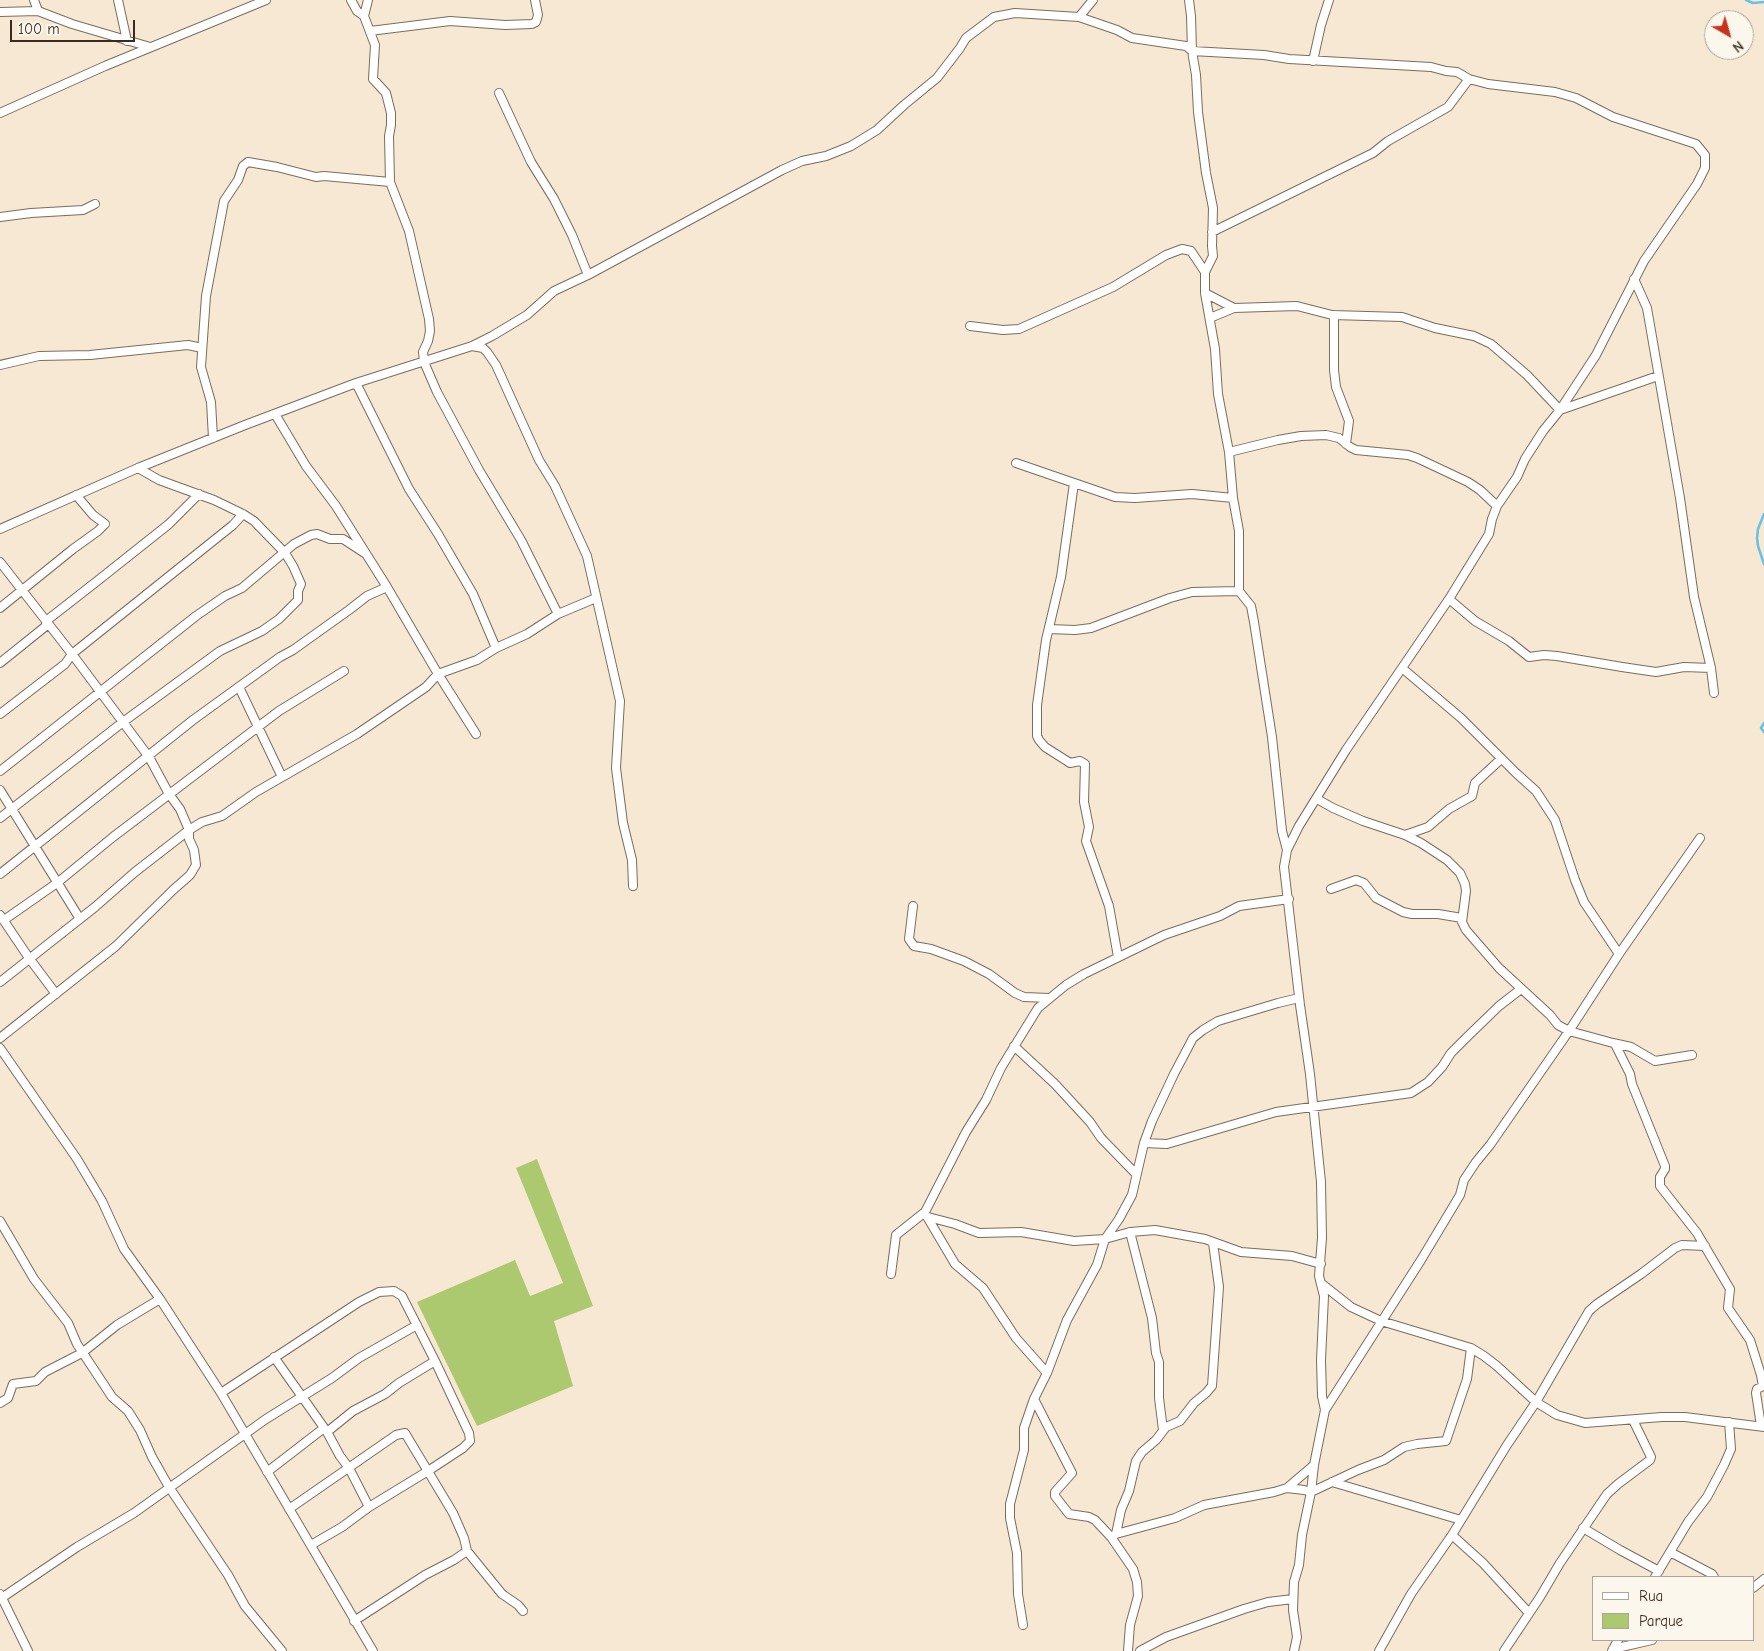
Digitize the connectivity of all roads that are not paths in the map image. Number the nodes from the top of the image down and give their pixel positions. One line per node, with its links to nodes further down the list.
1 (34, 0): 10 (street)
2 (118, 0): 15 (street)
3 (266, 0): 16 (street)
4 (352, 0): 12 (street)
5 (368, 0): 12 (street)
6 (535, 0): 14 (street)
7 (1093, 0): 13 (street)
8 (1189, 0): 17 (street)
9 (1329, 0): 18 (street)
10 (38, 11): 11 (street); 15 (street)
11 (0, 12)
12 (364, 16): 14 (street)
13 (1079, 17): 17 (street); 27 (street)
14 (370, 31): 22 (street)
15 (127, 41): 16 (street)
16 (150, 47): 21 (street)
17 (1192, 51): 18 (street); 25 (street)
18 (1313, 60): 19 (street)
19 (1469, 79): 25 (street); 28 (street)
20 (499, 93): 27 (street)
21 (0, 112)
22 (390, 182): 35 (street); 36 (street)
23 (95, 204): 24 (street)
24 (0, 217)
25 (1212, 232): 26 (street)
26 (1205, 272): 29 (street); 33 (street)
27 (588, 275): 34 (street)
28 (1634, 279): 38 (street); 40 (street)
29 (1205, 293): 30 (street); 32 (street)
30 (1234, 308): 31 (street); 32 (street)
31 (1334, 315): 40 (street); 43 (street)
32 (1210, 318): 44 (street)
33 (970, 326)
34 (472, 346): 36 (street); 60 (street)
35 (202, 348): 37 (street); 42 (street)
36 (424, 362): 39 (street); 63 (street)
37 (0, 365)
38 (1658, 376): 40 (street); 70 (street)
39 (356, 383): 41 (street); 66 (street)
40 (1560, 410): 51 (street)
41 (275, 414): 42 (street); 55 (street)
42 (213, 438): 46 (street)
43 (1346, 444): 44 (street); 51 (street)
44 (1229, 452): 50 (street)
45 (1016, 463): 47 (street)
46 (138, 468): 48 (street); 49 (street)
47 (1074, 483): 50 (street); 65 (street)
48 (199, 494): 52 (street); 64 (street)
49 (76, 495): 53 (street); 58 (street)
50 (1233, 498): 59 (street)
51 (1497, 506): 61 (street)
52 (243, 514): 54 (street); 67 (street)
53 (0, 529)
54 (285, 553): 55 (street); 74 (street); 77 (street)
55 (366, 554): 57 (street)
56 (0, 562): 58 (street)
57 (387, 587): 72 (street); 73 (street)
58 (22, 590): 62 (street); 64 (street)
59 (1239, 591): 65 (street); 93 (street)
60 (596, 598): 63 (street); 96 (street)
61 (1448, 599): 69 (street); 70 (street)
62 (0, 608)
63 (558, 614): 66 (street)
64 (46, 621): 67 (street); 68 (street)
65 (1049, 629): 104 (street)
66 (496, 648): 72 (street)
67 (72, 654): 74 (street); 76 (street)
68 (0, 663)
69 (1402, 668): 81 (street); 86 (street)
70 (1711, 668): 75 (street)
71 (344, 671): 78 (street)
72 (438, 674): 79 (street); 83 (street)
73 (239, 687): 78 (street); 80 (street)
74 (100, 691): 77 (street); 82 (street)
75 (1714, 693)
76 (0, 714)
77 (123, 722): 80 (street); 87 (street)
78 (259, 726): 83 (street); 85 (street)
79 (476, 734)
80 (149, 757): 85 (street); 92 (street)
81 (1501, 759): 90 (street); 103 (street)
82 (0, 771)
83 (282, 777): 89 (street)
84 (0, 790): 87 (street)
85 (169, 794): 89 (street); 95 (street)
86 (1317, 799): 90 (street); 93 (street)
87 (12, 808): 88 (street); 92 (street)
88 (0, 818)
89 (189, 830): 102 (street); 108 (street)
90 (1406, 835): 101 (street)
91 (1700, 838): 103 (street)
92 (35, 847): 94 (street); 95 (street)
93 (1287, 850): 98 (street)
94 (0, 874)
95 (57, 883): 100 (street); 102 (street)
96 (633, 886)
97 (1331, 889): 101 (street)
98 (1289, 899): 104 (street); 110 (street)
99 (913, 906): 109 (street)
100 (2, 918): 105 (street)
101 (1462, 918): 107 (street)
102 (80, 919): 105 (street)
103 (1619, 954): 111 (street)
104 (1118, 957): 109 (street)
105 (29, 958): 106 (street); 108 (street)
106 (0, 982)
107 (1521, 989): 111 (street); 117 (street)
108 (56, 994): 112 (street)
109 (1049, 998): 114 (street)
110 (1300, 998): 117 (street); 118 (street)
111 (1569, 1031): 113 (street); 130 (street)
112 (0, 1038)
113 (1615, 1044): 116 (street); 125 (street)
114 (1014, 1046): 119 (street); 120 (street)
115 (0, 1048): 129 (street)
116 (1692, 1055)
117 (1313, 1107): 118 (street); 126 (street)
118 (1144, 1143): 119 (street)
119 (1136, 1174): 123 (street)
120 (926, 1215): 123 (street); 127 (street); 136 (street)
121 (0, 1221): 133 (street)
122 (1130, 1232): 123 (street); 124 (street); 147 (street)
123 (1105, 1239): 136 (street)
124 (1213, 1243): 126 (street); 147 (street)
125 (1705, 1246): 141 (street); 145 (street)
126 (1321, 1264): 128 (street)
127 (891, 1274)
128 (1321, 1283): 130 (street); 142 (street)
129 (160, 1299): 133 (street); 137 (street)
130 (1381, 1321): 132 (street); 142 (street)
131 (417, 1325): 134 (street); 135 (street); 138 (street)
132 (1470, 1348): 141 (street); 153 (street)
133 (82, 1353): 140 (street); 154 (street)
134 (274, 1357): 137 (street); 138 (street)
135 (435, 1361): 146 (street); 151 (street)
136 (1047, 1373): 139 (street)
137 (221, 1392): 148 (street)
138 (302, 1396): 146 (street); 148 (street)
139 (1034, 1399): 161 (street); 175 (street)
140 (0, 1402)
141 (1536, 1402): 143 (street); 159 (street)
142 (1325, 1410): 149 (street)
143 (1633, 1420): 144 (street); 160 (street)
144 (1729, 1422): 145 (street); 165 (street)
145 (1762, 1426)
146 (325, 1430): 150 (street); 152 (street)
147 (1163, 1430): 161 (street)
148 (246, 1434): 152 (street); 154 (street)
149 (1314, 1465): 155 (street); 156 (street)
150 (349, 1468): 151 (street); 157 (street); 158 (street)
151 (428, 1471): 157 (street); 164 (street)
152 (267, 1472): 158 (street)
153 (1332, 1482): 156 (street); 159 (street)
154 (169, 1487): 170 (street); 179 (street)
155 (1287, 1488): 156 (street); 161 (street)
156 (1311, 1492): 171 (street)
157 (369, 1506): 163 (street)
158 (289, 1509): 163 (street)
159 (1462, 1520): 162 (street)
160 (1583, 1528): 166 (street); 173 (street)
161 (1113, 1535): 181 (street)
162 (1452, 1535): 173 (street); 184 (street)
163 (311, 1545): 174 (street)
164 (468, 1551): 172 (street); 174 (street)
165 (1670, 1552): 166 (street); 167 (street)
166 (1657, 1574)
167 (1713, 1576)
168 (1764, 1579): 169 (street)
169 (1754, 1587)
170 (1, 1597): 178 (street)
171 (1293, 1598): 182 (street); 183 (street)
172 (523, 1611)
173 (1529, 1612): 185 (street)
174 (354, 1621): 180 (street)
175 (1023, 1625)
176 (1648, 1641): 177 (street)
177 (1612, 1650)
178 (28, 1651)
179 (282, 1651)
180 (373, 1651)
181 (1128, 1651)
182 (1140, 1651)
183 (1294, 1651)
184 (1379, 1651)
185 (1504, 1651)

